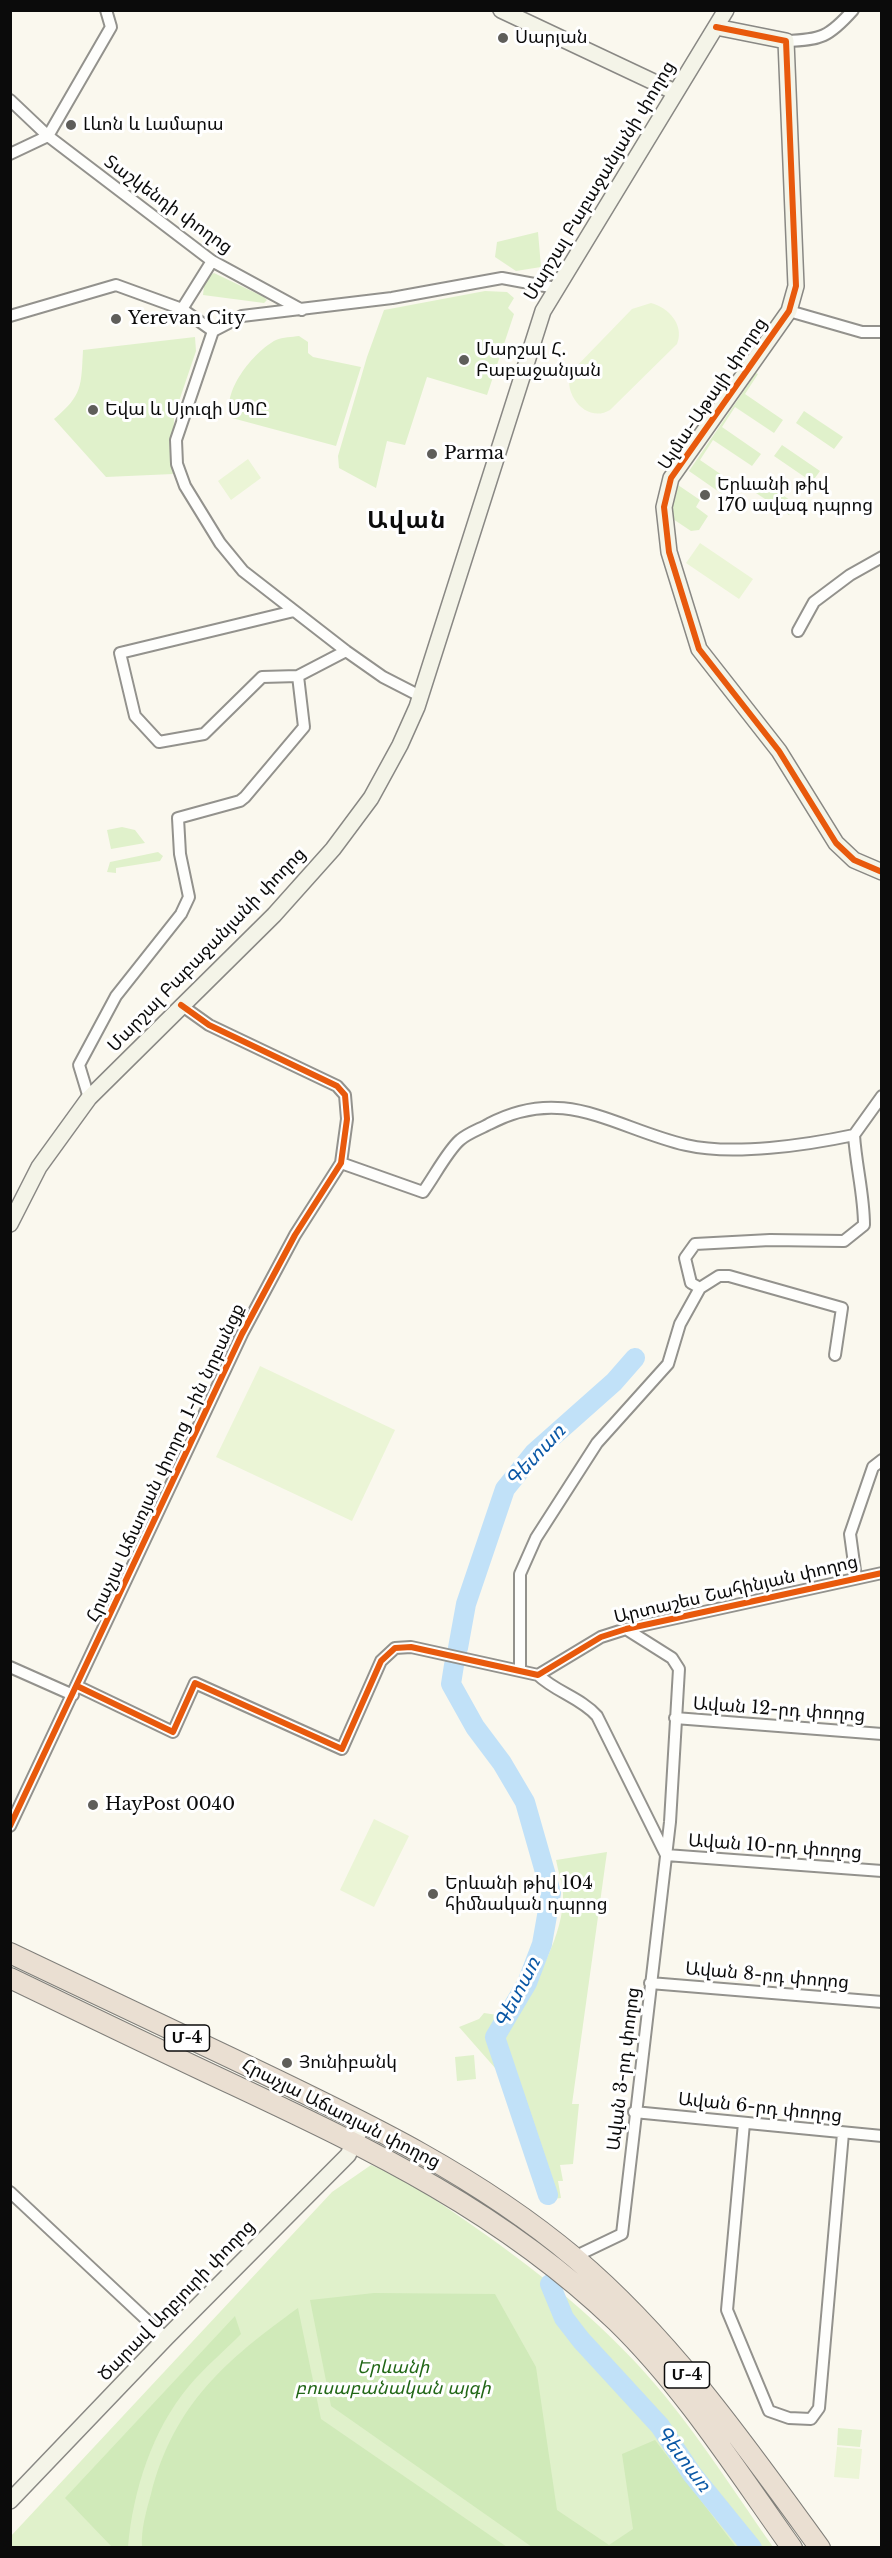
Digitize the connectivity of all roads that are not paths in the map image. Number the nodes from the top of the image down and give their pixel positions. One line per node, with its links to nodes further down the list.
1 (106, 10): 9 (street)
2 (501, 10): 7 (main road)
3 (726, 10): 5 (main road, Մարշալ Բաբաջանյանի փողոց)
4 (853, 10): 6 (street)
5 (716, 27): 6 (main road); 7 (main road, Մարշալ Բաբաջանյանի փողոց)
6 (786, 41): 15 (main road, Ալմա-Աթայի փողոց)
7 (675, 92): 12 (main road, Մարշալ Բաբաջանյանի փողոց)
8 (10, 100): 9 (street, Տաշկենդի փողոց)
9 (48, 136): 10 (street); 11 (street, Տաշկենդի փողոց)
10 (10, 154)
11 (212, 261): 13 (street); 14 (street, Տաշկենդի փողոց)
12 (556, 288): 14 (street); 24 (main road, Մարշալ Բաբաջանյանի փողոց)
13 (182, 309): 16 (street); 17 (street)
14 (303, 310): 17 (street)
15 (789, 311): 18 (street); 25 (main road, Ալմա-Աթայի փողոց)
16 (10, 316)
17 (213, 331): 20 (street)
18 (882, 332)
19 (882, 557): 21 (street)
20 (294, 611): 22 (street); 23 (street)
21 (798, 631)
22 (346, 651): 23 (street); 24 (street)
23 (298, 676): 28 (street)
24 (420, 696): 26 (main road, Մարշալ Բաբաջանյանի փողոց)
25 (882, 872)
26 (181, 1005): 28 (main road, Մարշալ Բաբաջանյանի փողոց); 30 (street)
27 (882, 1096): 29 (street)
28 (89, 1098): 31 (main road, Մարշալ Բաբաջանյանի փողոց)
29 (854, 1135): 30 (street); 32 (street)
30 (341, 1163): 41 (street, Հրաչյա Աճառյան փողոց 1-ին նրբանցք)
31 (10, 1224)
32 (700, 1288): 33 (street); 39 (street)
33 (835, 1355)
34 (882, 1460): 36 (street)
35 (882, 1573): 36 (street, Արտաշես Շահինյան փողոց)
36 (856, 1578): 37 (street, Արտաշես Շահինյան փողոց)
37 (626, 1629): 40 (street, Արտաշես Շահինյան փողոց); 42 (street, Ավան 3-րդ փողոց)
38 (10, 1667): 41 (street)
39 (520, 1670): 40 (street); 41 (street)
40 (538, 1676): 45 (street)
41 (75, 1690): 44 (street, Հրաչյա Աճառյան փողոց 1-ին նրբանցք)
42 (675, 1718): 43 (street, Ավան 12-րդ փողոց); 45 (street, Ավան 3-րդ փողոց)
43 (882, 1734)
44 (10, 1826)
45 (666, 1856): 46 (street, Ավան 10-րդ փողոց); 49 (street, Ավան 3-րդ փողոց)
46 (882, 1871)
47 (10, 1953): 52 (highway, Հրաչյա Աճառյան փողոց / Մ-4)
48 (10, 1978): 56 (highway, Հրաչյա Աճառյան փողոց / Մ-4)
49 (650, 1983): 50 (street, Ավան 8-րդ փողոց); 51 (street, Ավան 3-րդ փողոց)
50 (882, 2002)
51 (634, 2112): 53 (street, Ավան 6-րդ փողոց); 58 (street, Ավան 3-րդ փողոց)
52 (364, 2122): 56 (main road, Ծարավ Աղբյուրի փողոց); 58 (highway, Հրաչյա Աճառյան փողոց / Մ-4)
53 (744, 2123): 54 (street, Ավան 6-րդ փողոց); 54 (street)
54 (843, 2133): 55 (street, Ավան 6-րդ փողոց)
55 (882, 2136)
56 (355, 2142): 59 (main road, Ծարավ Աղբյուրի փողոց); 61 (highway, Հրաչյա Աճառյան փողոց / Մ-4)
57 (10, 2192): 59 (street)
58 (574, 2257): 62 (highway, Հրաչյա Աճառյան փողոց / Մ-4)
59 (166, 2338): 60 (main road, Ծարավ Աղբյուրի փողոց)
60 (10, 2501)
61 (792, 2547)
62 (819, 2547)

